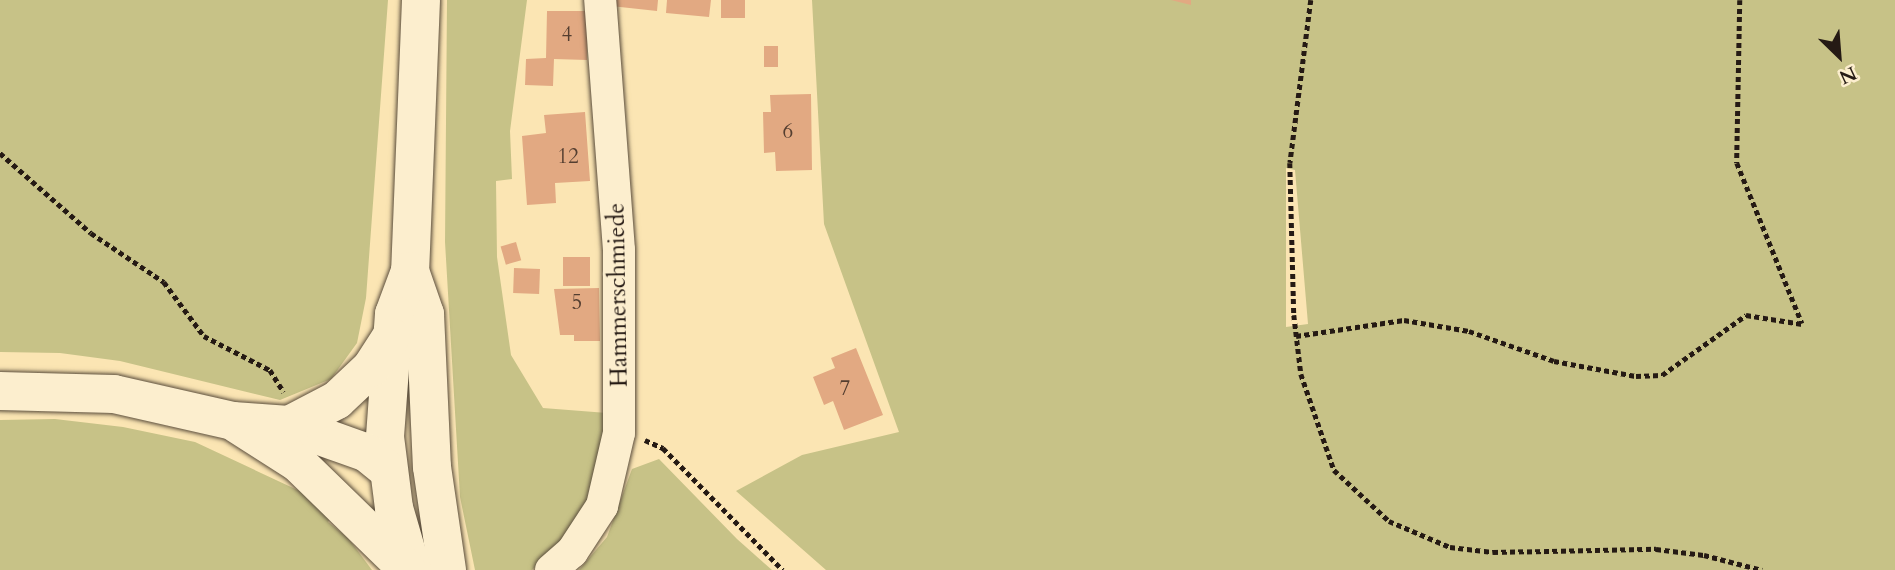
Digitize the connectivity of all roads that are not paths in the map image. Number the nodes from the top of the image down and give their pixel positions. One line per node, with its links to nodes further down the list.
1 (421, 0): 3 (main road)
2 (600, 0): 13 (street, Hammerschmiede)
3 (410, 271): 4 (main road); 9 (main road)
4 (392, 335): 7 (main road); 10 (main road)
5 (0, 391): 6 (main road)
6 (233, 421): 7 (main road); 8 (main road)
7 (289, 425): 10 (main road)
8 (298, 463): 10 (main road); 11 (main road)
9 (432, 467): 10 (main road); 12 (main road)
10 (388, 470): 11 (main road)
11 (410, 570)
12 (447, 570)
13 (551, 570)

